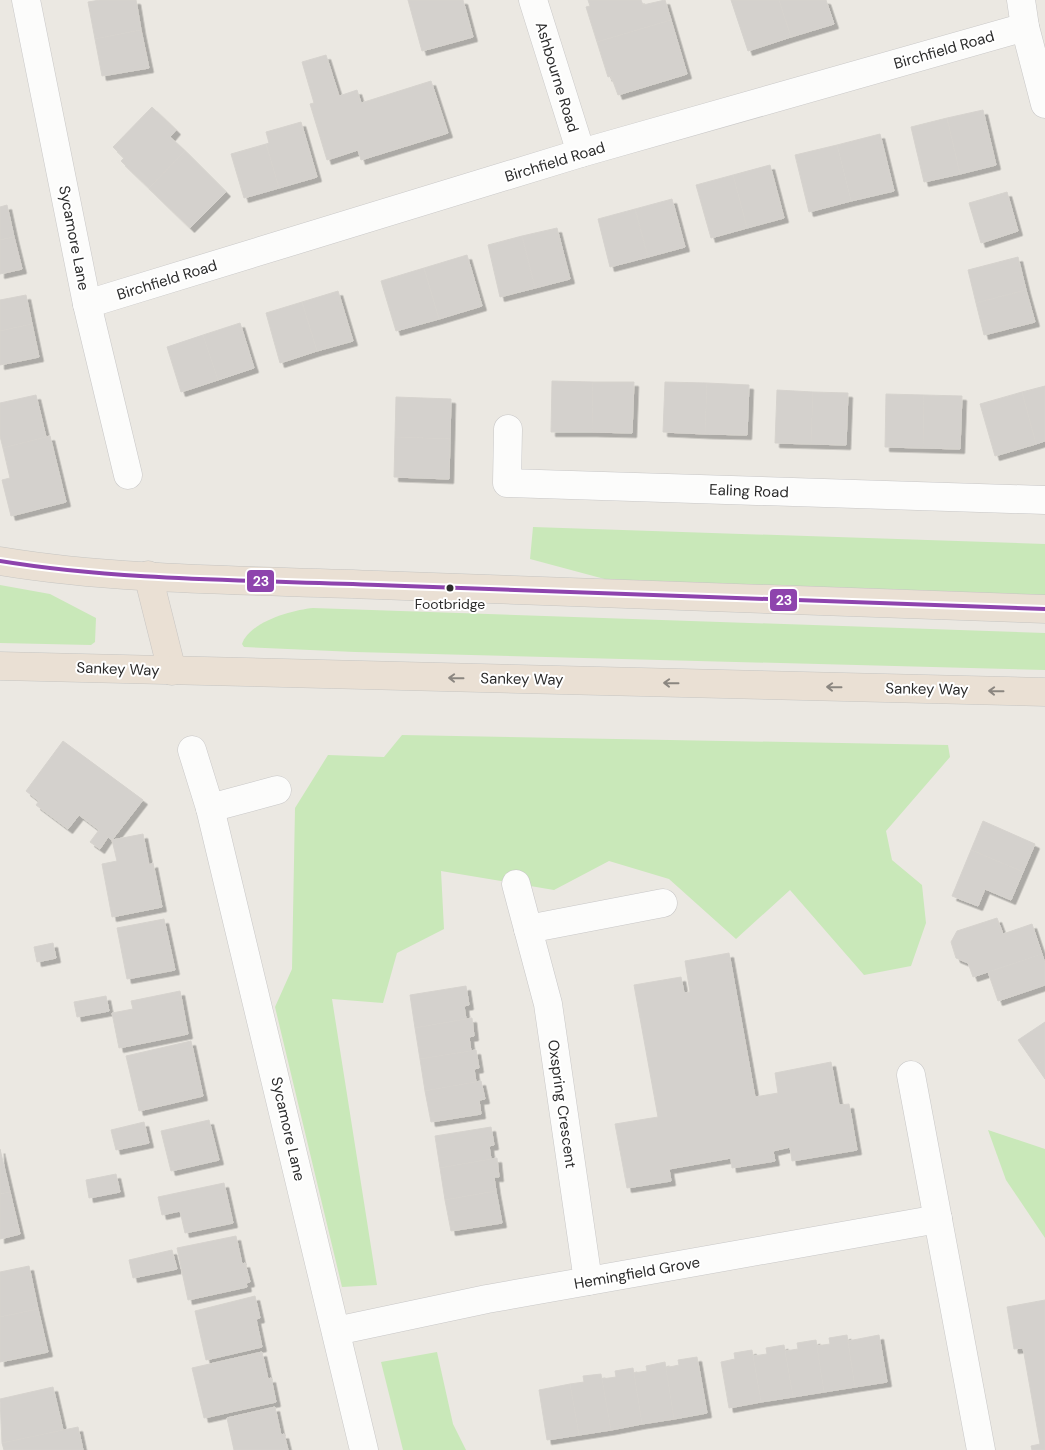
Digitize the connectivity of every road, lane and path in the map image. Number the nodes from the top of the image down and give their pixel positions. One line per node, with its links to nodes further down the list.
1 (26, 0): 7 (street, Sycamore Lane)
2 (533, 0): 6 (street, Ashbourne Road)
3 (1021, 0): 4 (street)
4 (1025, 27): 5 (street); 6 (street, Birchfield Road)
5 (1045, 104)
6 (581, 153): 7 (street, Birchfield Road)
7 (87, 304): 9 (street, Sycamore Lane)
8 (508, 429): 10 (street, Ealing Road)
9 (128, 475)
10 (1045, 500)
11 (0, 561): 12 (highway)
12 (148, 575): 13 (highway); 15 (highway)
13 (1045, 609)
14 (0, 666): 15 (highway, Sankey Way)
15 (172, 671): 16 (highway, Sankey Way, one-way to 15)
16 (1045, 692)
17 (192, 750): 19 (street, Sycamore Lane)
18 (277, 790): 19 (street)
19 (210, 808): 26 (street, Sycamore Lane)
20 (516, 884): 22 (street, Oxspring Crescent)
21 (663, 903): 22 (street)
22 (528, 929): 25 (street, Oxspring Crescent)
23 (911, 1074): 24 (street)
24 (938, 1219): 25 (street, Hemingfield Grove); 28 (street)
25 (588, 1281): 26 (street, Hemingfield Grove)
26 (336, 1331): 27 (street, Sycamore Lane)
27 (364, 1450)
28 (981, 1450)

